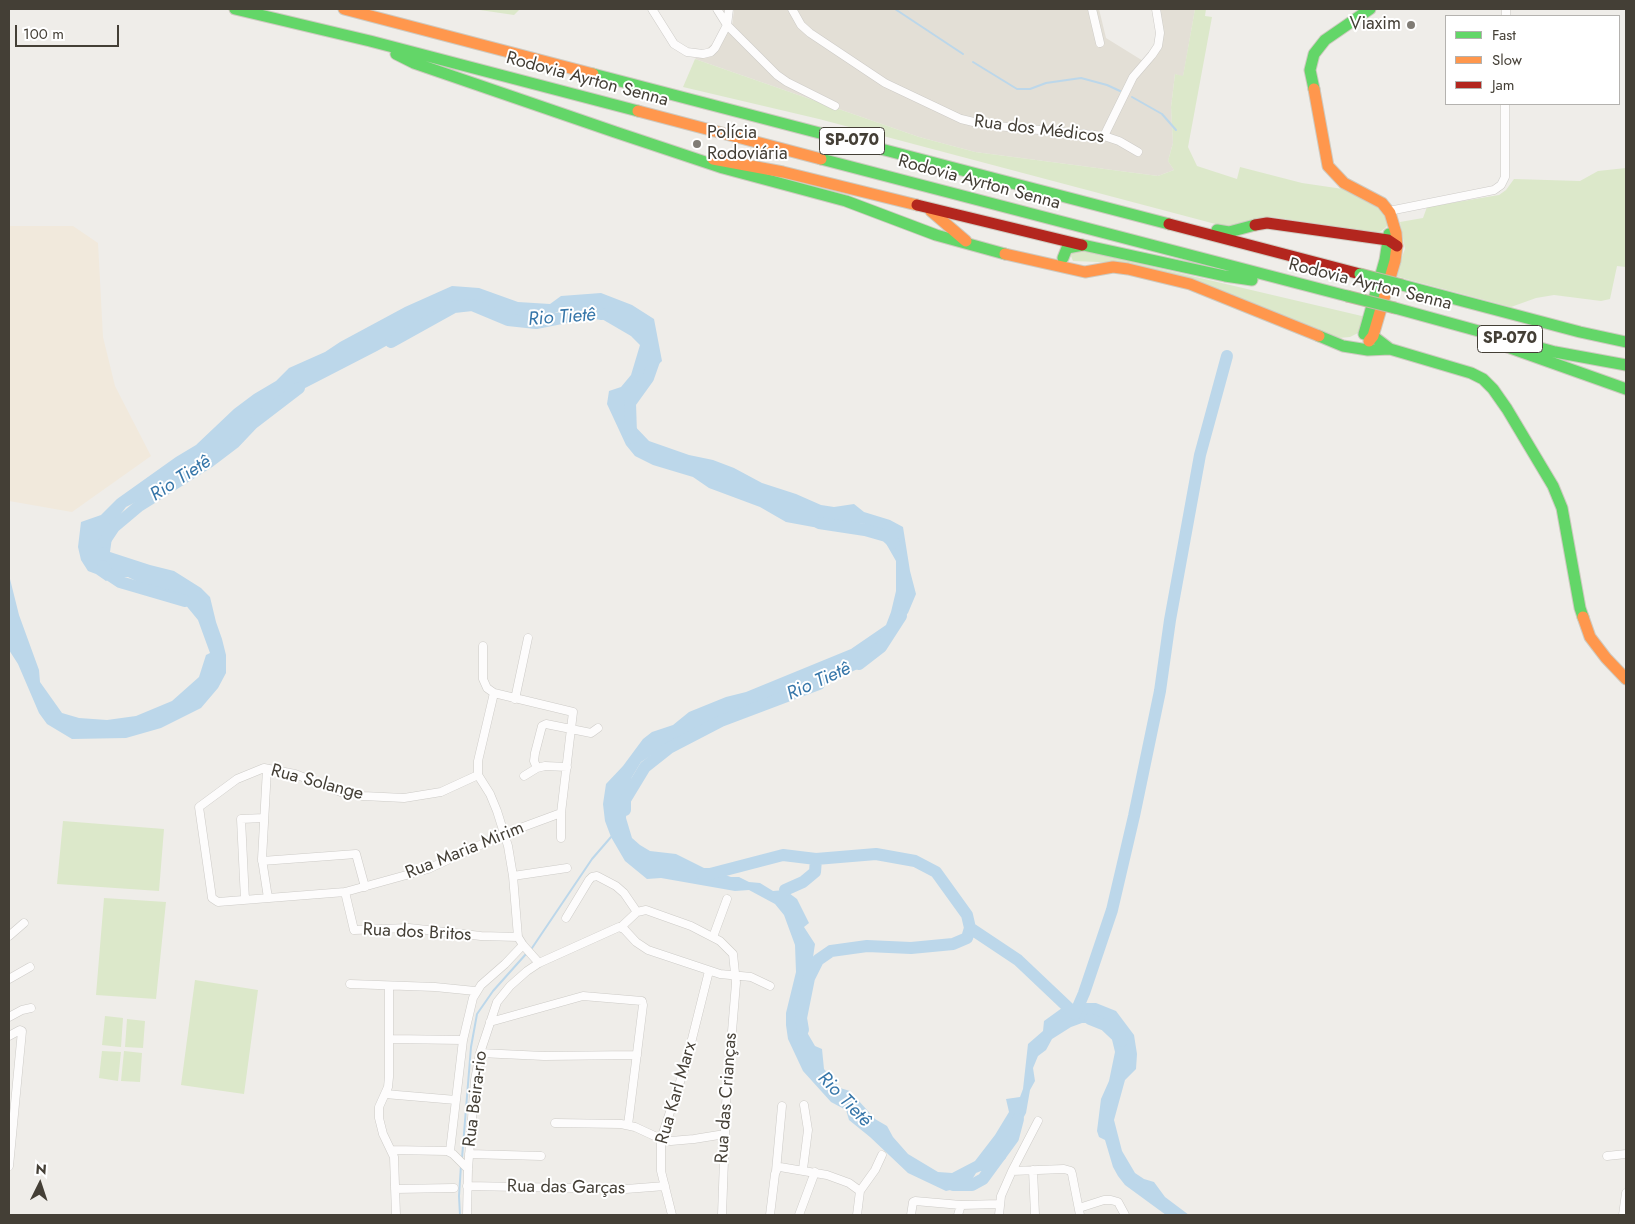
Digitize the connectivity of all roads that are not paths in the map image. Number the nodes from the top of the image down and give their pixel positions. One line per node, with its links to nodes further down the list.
1 (235, 9): 11 (main road, Rodovia Ayrton Senna / SP-070)
2 (344, 9): 18 (main road, Rodovia Ayrton Senna / SP-070)
3 (652, 9): 10 (street)
4 (717, 9): 10 (street)
5 (729, 9): 10 (street)
6 (792, 9): 15 (street, Rua dos Médicos)
7 (1092, 9): 12 (street)
8 (1156, 9): 15 (street)
9 (1370, 9): 20 (main road)
10 (727, 25): 14 (street)
11 (370, 41): 16 (main road); 31 (main road, Rodovia Ayrton Senna / SP-070)
12 (1100, 42)
13 (1505, 105): 20 (street)
14 (835, 106)
15 (1104, 136): 17 (street, Rua dos Médicos)
16 (675, 151): 19 (main road); 25 (main road)
17 (1138, 152)
18 (1070, 198): 21 (main road); 27 (main road, Rodovia Ayrton Senna / SP-070)
19 (927, 208): 22 (main road); 25 (main road)
20 (1389, 211): 24 (main road)
21 (1256, 225): 23 (main road); 27 (main road)
22 (1052, 237): 26 (main road); 28 (main road)
23 (1366, 237): 24 (main road); 29 (main road, Rodovia Ayrton Senna)
24 (1392, 243): 29 (main road); 33 (main road)
25 (970, 244): 30 (main road)
26 (1084, 245): 28 (main road); 31 (main road)
27 (1257, 247): 35 (main road, Rodovia Ayrton Senna / SP-070, bridge)
28 (1063, 258): 30 (main road)
29 (1385, 260): 33 (main road)
30 (1074, 270): 34 (main road)
31 (1278, 279): 32 (main road, Rodovia Ayrton Senna / SP-070, bridge)
32 (1465, 327): 38 (main road, Rodovia Ayrton Senna / SP-070); 39 (main road)
33 (1369, 335): 34 (main road); 36 (main road); 37 (main road)
34 (1332, 342): 36 (main road)
35 (1626, 342)
36 (1356, 349): 37 (main road)
37 (1390, 349): 42 (main road)
38 (1626, 365)
39 (1626, 389)
40 (528, 638): 44 (street)
41 (483, 646): 43 (street)
42 (1626, 679)
43 (494, 693): 44 (street); 50 (street)
44 (515, 698): 45 (street)
45 (571, 728): 46 (street); 47 (street); 48 (street)
46 (598, 728)
47 (566, 767): 48 (street); 52 (street)
48 (537, 768): 51 (street)
49 (267, 769): 50 (street, Rua Solange); 53 (street); 64 (street, Rua Solange)
50 (478, 775): 54 (street)
51 (524, 776)
52 (561, 813): 54 (street, Rua Maria Mirim); 55 (street)
53 (264, 818): 56 (street); 62 (street)
54 (504, 834): 58 (street); 59 (street, Rua Maria Mirim)
55 (562, 838)
56 (262, 861): 59 (street); 61 (street)
57 (568, 868): 58 (street)
58 (513, 876): 70 (street)
59 (365, 887): 60 (street, Rua Maria Mirim)
60 (345, 892): 61 (street, Rua Maria Mirim); 70 (street, Rua dos Britos)
61 (268, 898): 62 (street, Rua Maria Mirim)
62 (245, 900): 64 (street, Rua Maria Mirim)
63 (728, 900): 71 (street)
64 (218, 902)
65 (637, 912): 66 (street); 68 (street); 71 (street, Rua das Crianças)
66 (566, 918)
67 (24, 923): 69 (street)
68 (621, 927): 73 (street, Rua Beira-rio); 75 (street)
69 (9, 936)
70 (518, 937): 72 (street)
71 (713, 937): 77 (street, Rua das Crianças)
72 (524, 946): 73 (street); 81 (street)
73 (537, 961): 84 (street, Rua Beira-rio)
74 (30, 968): 76 (street)
75 (709, 971): 77 (street); 98 (street, Rua Karl Marx)
76 (9, 979)
77 (736, 979): 80 (street); 97 (street, Rua das Crianças)
78 (350, 984): 79 (street)
79 (389, 986): 81 (street); 86 (street)
80 (770, 986)
81 (475, 991): 87 (street)
82 (31, 1008): 83 (street)
83 (9, 1017)
84 (490, 1022): 88 (street, Rua Beira-rio); 89 (street)
85 (9, 1036): 106 (street)
86 (390, 1039): 87 (street); 90 (street)
87 (463, 1040): 91 (street)
88 (480, 1053): 89 (street); 101 (street, Rua Beira-rio)
89 (637, 1055): 96 (street)
90 (385, 1094): 91 (street); 99 (street)
91 (456, 1100): 100 (street)
92 (804, 1105): 109 (street)
93 (782, 1106): 108 (street)
94 (1038, 1121): 111 (street)
95 (555, 1123): 96 (street)
96 (628, 1125): 98 (street)
97 (724, 1134): 98 (street); 125 (street, Rua das Crianças)
98 (661, 1140): 114 (street, Rua Karl Marx)
99 (391, 1150): 100 (street); 116 (street)
100 (453, 1154): 107 (street)
101 (469, 1154): 104 (street); 107 (street, Rua Beira-rio)
102 (1626, 1154): 105 (street)
103 (882, 1155): 117 (street)
104 (541, 1156)
105 (1607, 1156)
106 (9, 1166)
107 (466, 1168): 113 (street, Rua Beira-rio)
108 (777, 1169): 109 (street); 126 (street)
109 (803, 1169): 112 (street)
110 (1033, 1170): 111 (street); 121 (street); 132 (street)
111 (1012, 1171): 119 (street)
112 (815, 1172): 117 (street); 127 (street)
113 (467, 1186): 114 (street, Rua das Garças); 123 (street, Rua Beira-rio)
114 (665, 1186): 124 (street, Rua Karl Marx)
115 (454, 1188): 116 (street)
116 (395, 1189): 122 (street)
117 (860, 1191): 128 (street)
118 (1626, 1193): 134 (street)
119 (1000, 1204): 120 (street); 131 (street)
120 (961, 1205): 129 (street); 130 (street)
121 (1079, 1212): 133 (street)
122 (396, 1215)
123 (467, 1215)
124 (672, 1215)
125 (722, 1215)
126 (770, 1215)
127 (799, 1215)
128 (857, 1215)
129 (911, 1215)
130 (958, 1215)
131 (998, 1215)
132 (1035, 1215)
133 (1125, 1215)
134 (1623, 1215)

